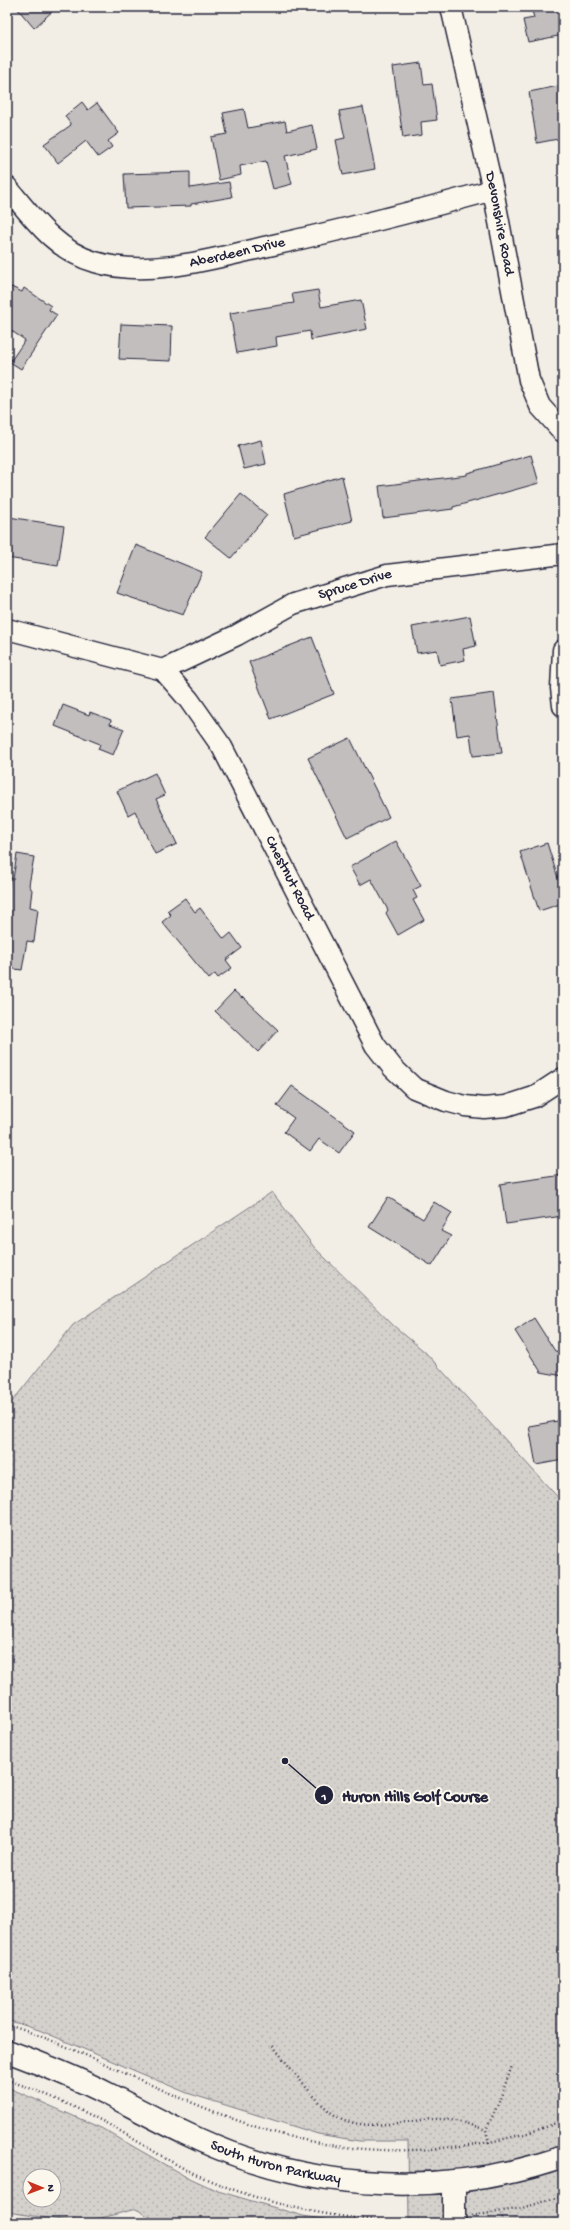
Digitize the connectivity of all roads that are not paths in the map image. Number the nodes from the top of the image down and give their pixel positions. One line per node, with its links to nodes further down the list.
1 (451, 7): 3 (street, Devonshire Road)
2 (7, 187): 3 (street, Aberdeen Drive)
3 (492, 190): 4 (street, Devonshire Road)
4 (563, 432)
5 (563, 554): 8 (street, Spruce Drive)
6 (7, 629): 8 (street)
7 (563, 650): 9 (street)
8 (163, 670): 10 (street, Chestnut Road)
9 (563, 706)
10 (563, 1078)
11 (7, 2051): 13 (main road, South Huron Parkway)
12 (563, 2157): 13 (main road, South Huron Parkway)
13 (454, 2182): 14 (main road)
14 (454, 2223)

